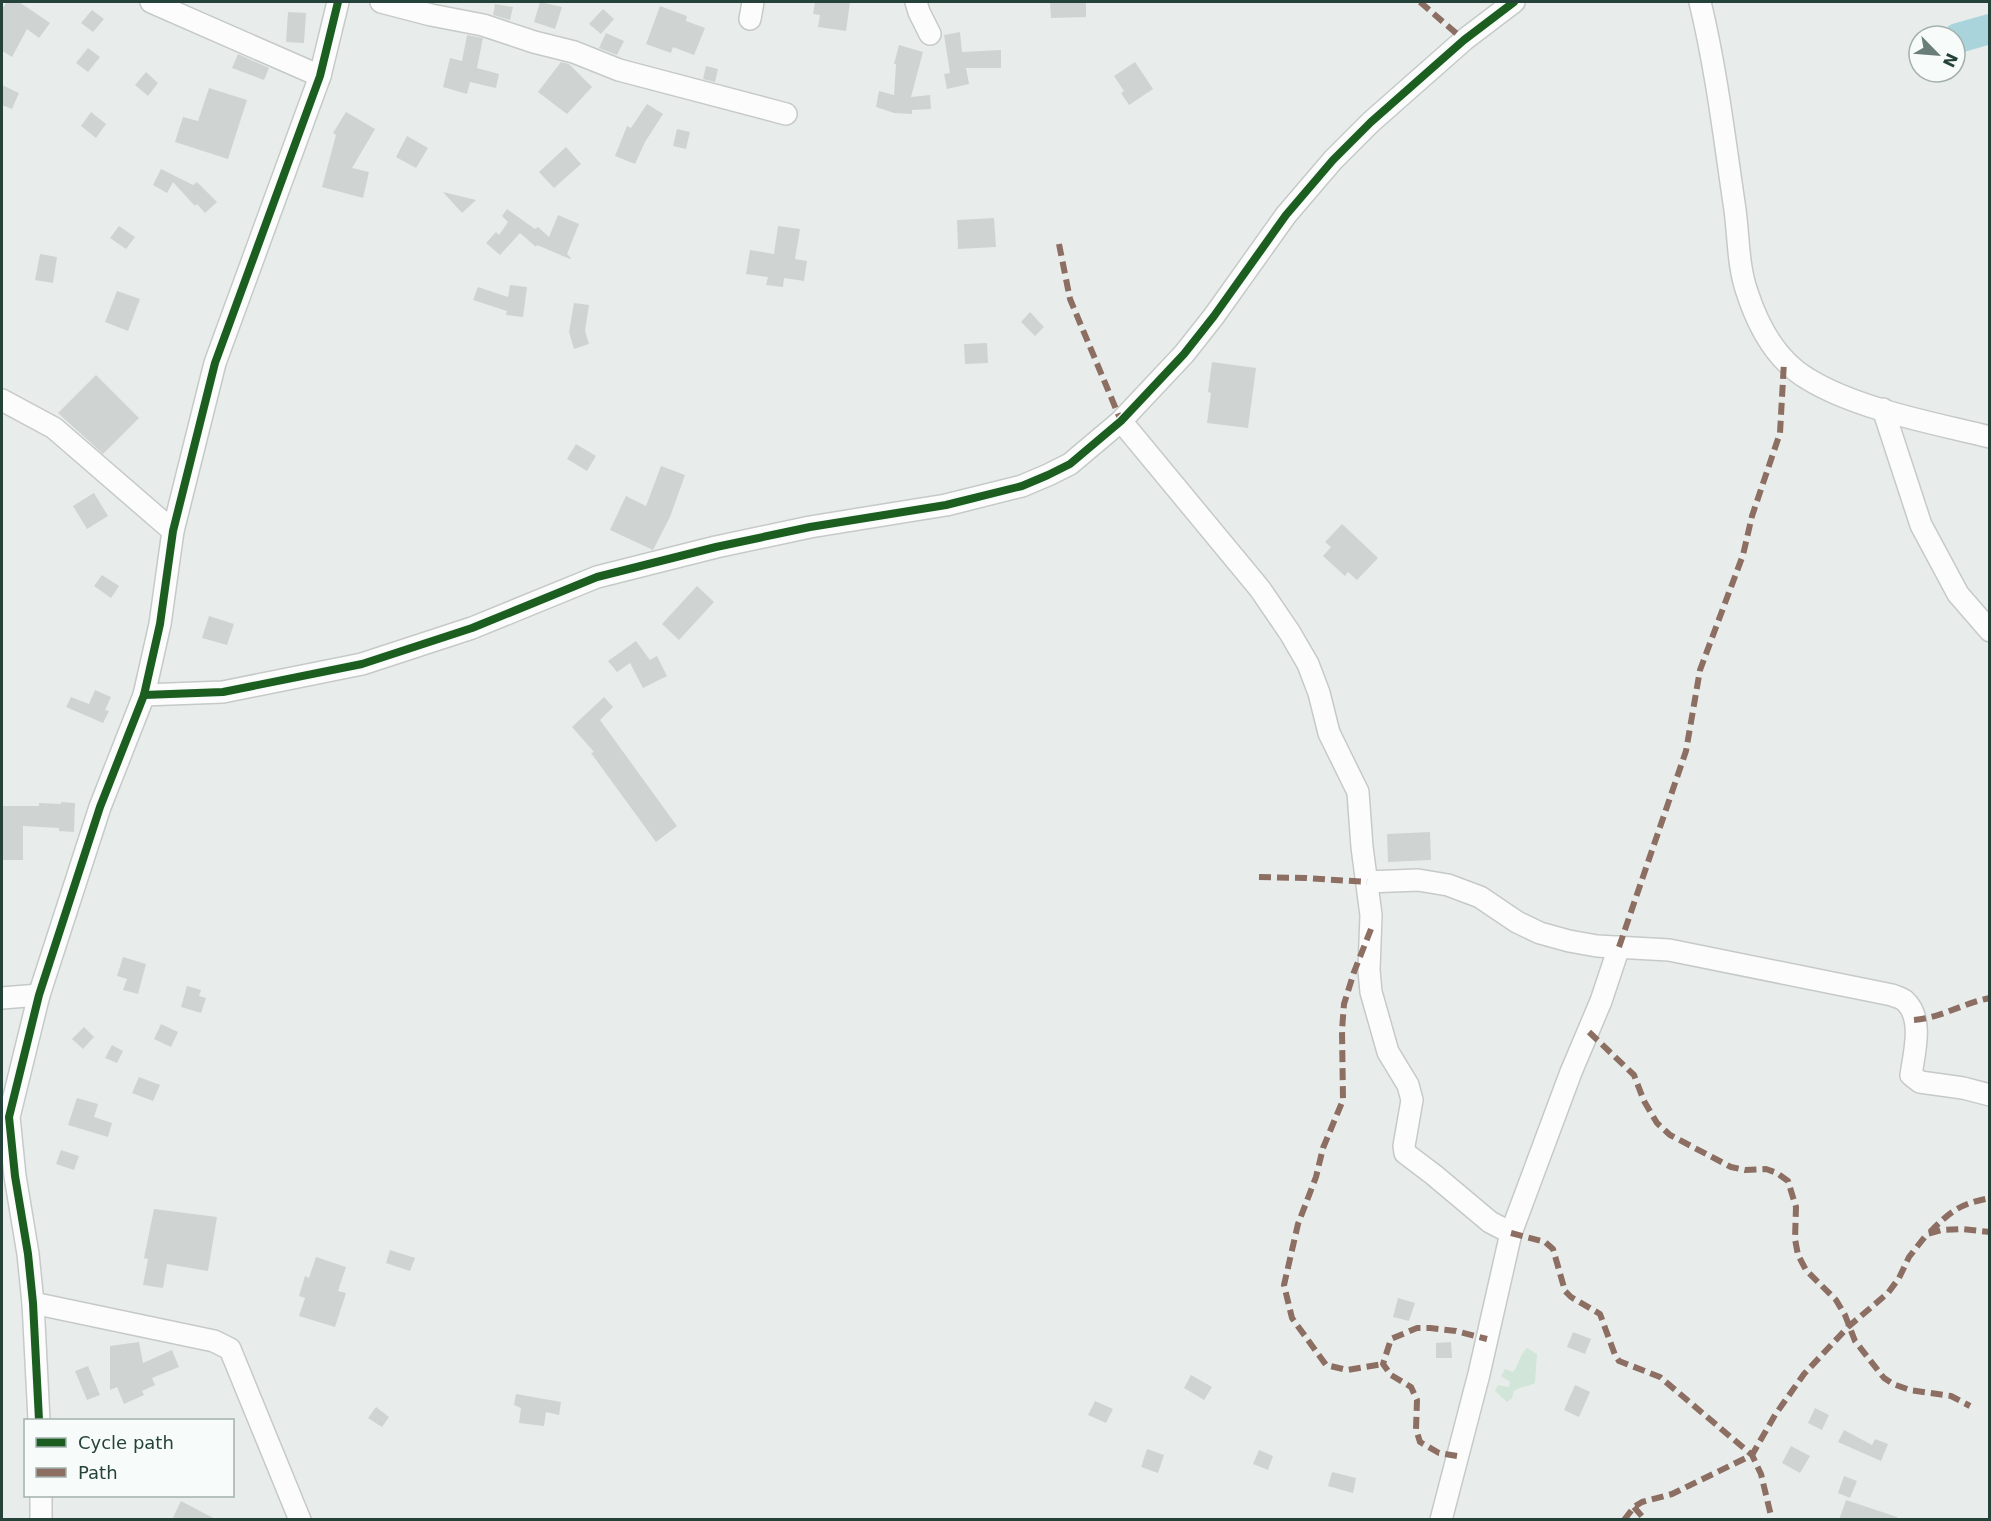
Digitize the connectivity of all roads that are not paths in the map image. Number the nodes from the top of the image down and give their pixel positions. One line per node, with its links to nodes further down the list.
1 (151, 2): 8 (street)
2 (338, 2): 8 (street)
3 (381, 2): 9 (street)
4 (916, 2): 7 (street)
5 (1514, 2): 12 (street)
6 (1700, 2): 11 (street)
7 (930, 34)
8 (320, 76): 14 (street)
9 (786, 114)
10 (2, 400): 14 (street)
11 (1883, 409): 13 (street); 15 (street)
12 (1121, 421): 16 (street); 17 (street)
13 (1989, 436)
14 (173, 531): 16 (street)
15 (1989, 630)
16 (144, 695): 19 (street)
17 (1367, 882): 18 (street); 24 (street)
18 (1619, 947): 21 (street); 24 (street)
19 (39, 995): 20 (street); 22 (street)
20 (2, 998)
21 (1989, 1095)
22 (9, 1116): 23 (street); 25 (street)
23 (2, 1136)
24 (1511, 1233): 30 (street)
25 (33, 1303): 26 (street); 29 (street)
26 (39, 1419)
27 (41, 1497): 28 (street)
28 (41, 1520)
29 (300, 1520)
30 (1442, 1520)

